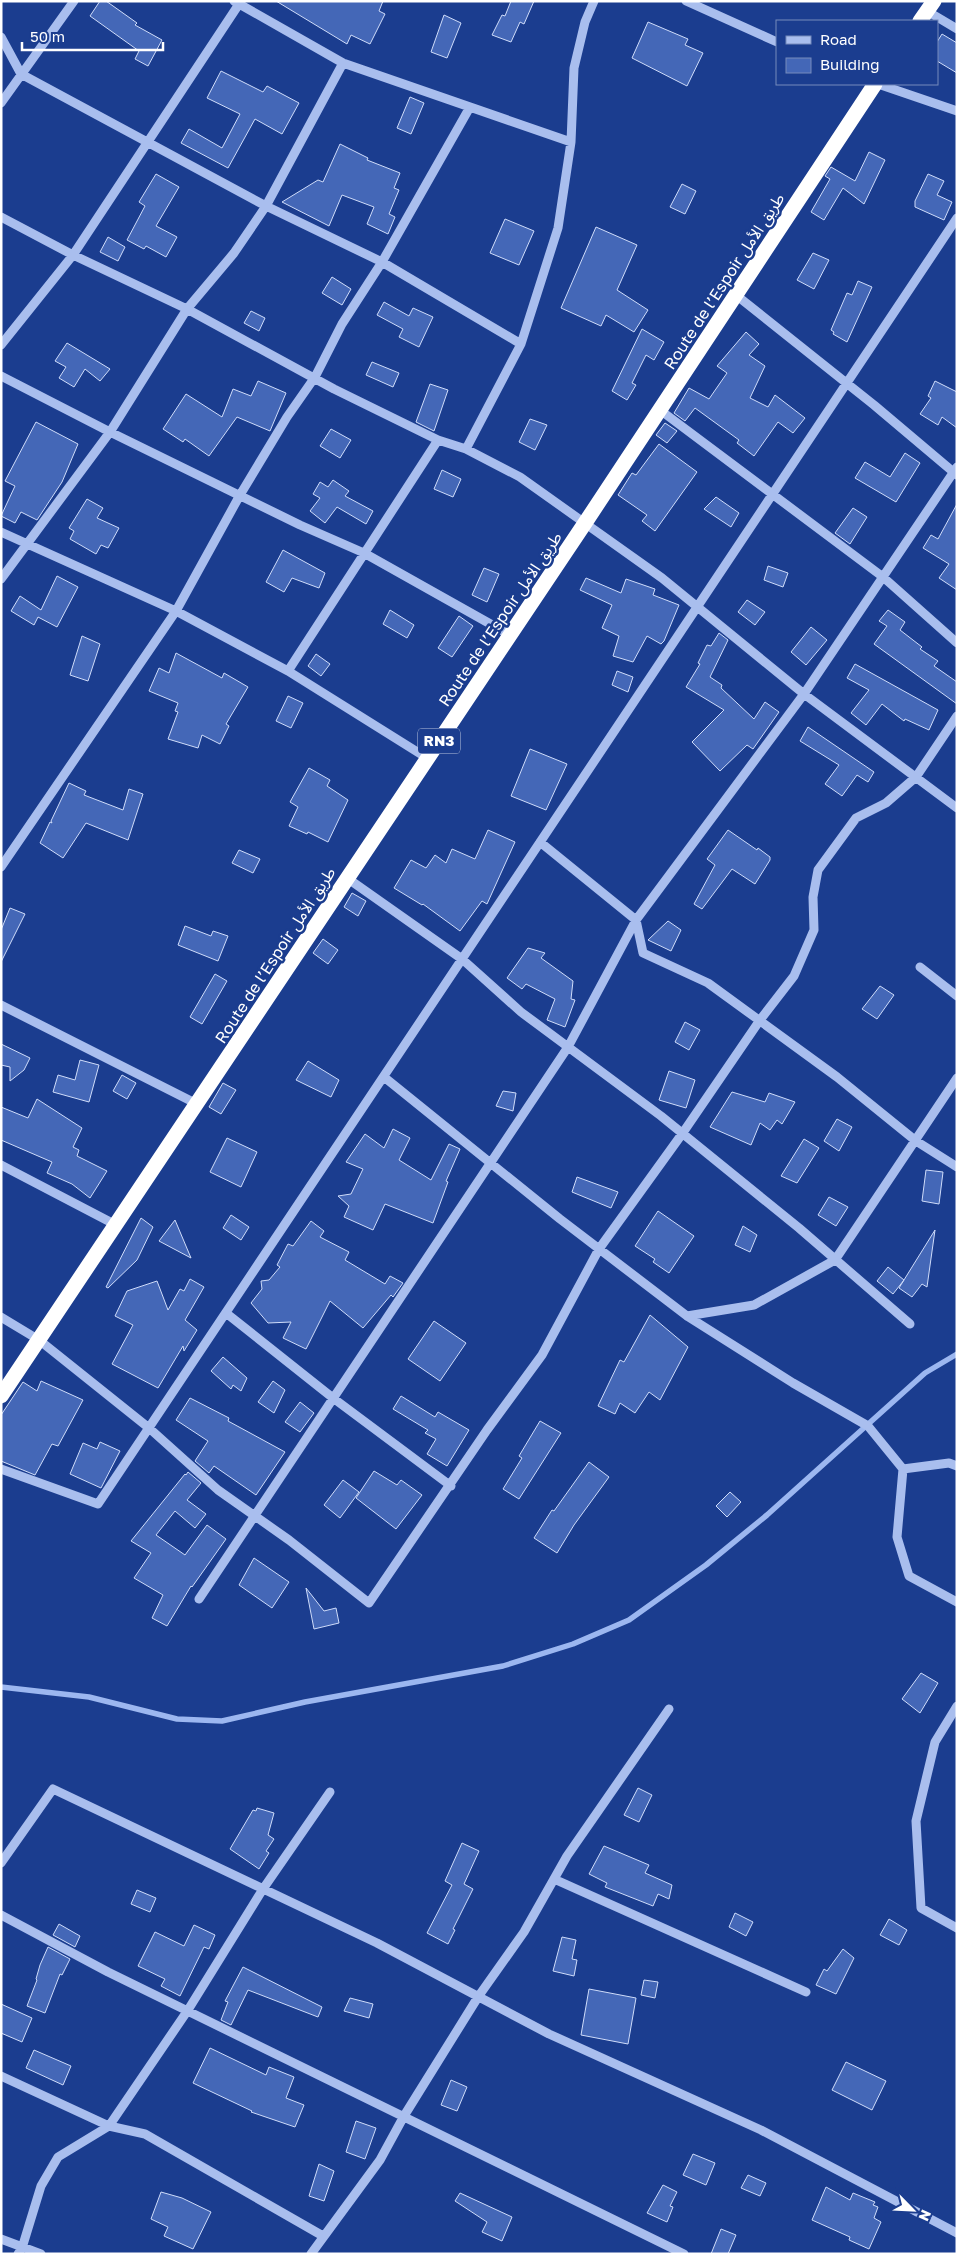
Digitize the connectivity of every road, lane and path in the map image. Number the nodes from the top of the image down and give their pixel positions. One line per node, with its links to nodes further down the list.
1 (74, 1): 10 (street)
2 (594, 1): 17 (street)
3 (686, 1): 8 (street)
4 (238, 2): 9 (street); 16 (street)
5 (927, 11): 6 (street)
6 (957, 29)
7 (1, 37): 10 (street)
8 (776, 42)
9 (343, 63): 14 (street); 18 (street)
10 (21, 74): 13 (street); 16 (street)
11 (876, 85): 23 (highway, Route de l’Espoir طريق الأمل / RN3)
12 (880, 85): 15 (street)
13 (1, 103)
14 (470, 107): 17 (street); 22 (street)
15 (957, 111)
16 (148, 142): 18 (street); 21 (street)
17 (571, 142): 25 (street)
18 (266, 206): 22 (street); 24 (street)
19 (1, 217): 21 (street)
20 (957, 218): 29 (street)
21 (73, 256): 24 (street); 26 (street)
22 (382, 262): 25 (street); 28 (street)
23 (736, 295): 29 (street); 30 (highway, Route de l’Espoir طريق الأمل / RN3)
24 (187, 309): 28 (street); 31 (street)
25 (521, 344): 33 (street)
26 (1, 345)
27 (1, 376): 31 (street)
28 (315, 377): 32 (street); 35 (street)
29 (847, 383): 34 (street); 36 (street)
30 (660, 410): 36 (street); 37 (highway, Route de l’Espoir طريق الأمل / RN3)
31 (110, 432): 35 (street); 39 (street)
32 (438, 440): 33 (street); 40 (street)
33 (466, 449): 37 (street)
34 (956, 471): 41 (street)
35 (240, 495): 40 (street); 44 (street)
36 (772, 496): 41 (street); 43 (street)
37 (585, 523): 43 (street); 45 (highway, Route de l’Espoir طريق الأمل / RN3)
38 (1, 532): 39 (street)
39 (27, 544): 42 (street); 44 (street)
40 (364, 552): 45 (street); 47 (street)
41 (883, 577): 46 (street); 48 (street)
42 (1, 579)
43 (698, 607): 48 (street); 53 (street)
44 (176, 611): 47 (street); 55 (street)
45 (510, 635): 50 (highway, Route de l’Espoir طريق الأمل / RN3)
46 (957, 643)
47 (288, 671): 50 (street)
48 (804, 694): 51 (street); 58 (street)
49 (957, 716): 51 (street)
50 (427, 758): 57 (highway, Route de l’Espoir طريق الأمل / RN3)
51 (916, 777): 52 (street); 63 (street)
52 (957, 808)
53 (540, 842): 58 (street); 59 (street)
54 (1, 848): 55 (street)
55 (11, 853): 56 (street)
56 (1, 868)
57 (347, 878): 59 (street); 67 (highway, Route de l’Espoir طريق الأمل / RN3)
58 (636, 920): 63 (street); 64 (street)
59 (462, 959): 64 (street); 65 (street)
60 (920, 966): 61 (street)
61 (957, 996)
62 (1, 1005): 67 (street)
63 (760, 1020): 68 (street); 69 (street)
64 (568, 1047): 68 (street); 70 (street)
65 (384, 1077): 70 (street); 76 (street)
66 (957, 1078): 69 (street)
67 (197, 1104): 73 (highway, Route de l’Espoir طريق الأمل / RN3)
68 (682, 1134): 74 (street); 75 (street)
69 (916, 1140): 72 (street); 75 (street)
70 (491, 1163): 74 (street); 82 (street)
71 (1, 1165): 73 (street)
72 (957, 1167)
73 (116, 1225): 80 (highway, Route de l’Espoir طريق الأمل / RN3)
74 (599, 1249): 77 (street); 87 (street)
75 (835, 1260): 77 (street); 79 (street)
76 (226, 1312): 82 (street); 83 (street)
77 (687, 1316): 86 (street)
78 (1, 1317): 80 (street)
79 (910, 1324)
80 (39, 1340): 81 (highway, Route de l’Espoir طريق الأمل / RN3); 83 (street)
81 (1, 1396)
82 (333, 1398): 87 (street); 88 (street)
83 (149, 1428): 85 (street); 88 (street)
84 (957, 1466): 86 (street)
85 (1, 1469)
86 (903, 1469): 90 (street)
87 (451, 1486): 88 (street)
88 (254, 1516): 89 (street)
89 (199, 1599)
90 (957, 1602)
91 (957, 1706): 98 (street)
92 (669, 1709): 95 (street)
93 (330, 1792): 96 (street)
94 (1, 1863): 96 (street)
95 (554, 1879): 99 (street); 100 (street)
96 (264, 1889): 100 (street); 101 (street)
97 (1, 1915): 101 (street)
98 (957, 1928)
99 (806, 1992)
100 (478, 1997): 103 (street); 105 (street)
101 (188, 2010): 103 (street); 104 (street)
102 (1, 2076): 104 (street)
103 (404, 2116): 106 (street); 111 (street)
104 (109, 2126): 106 (street); 108 (street)
105 (957, 2234)
106 (324, 2236): 110 (street)
107 (1, 2239): 108 (street)
108 (20, 2251): 109 (street)
109 (41, 2254)
110 (311, 2254)
111 (684, 2254)

